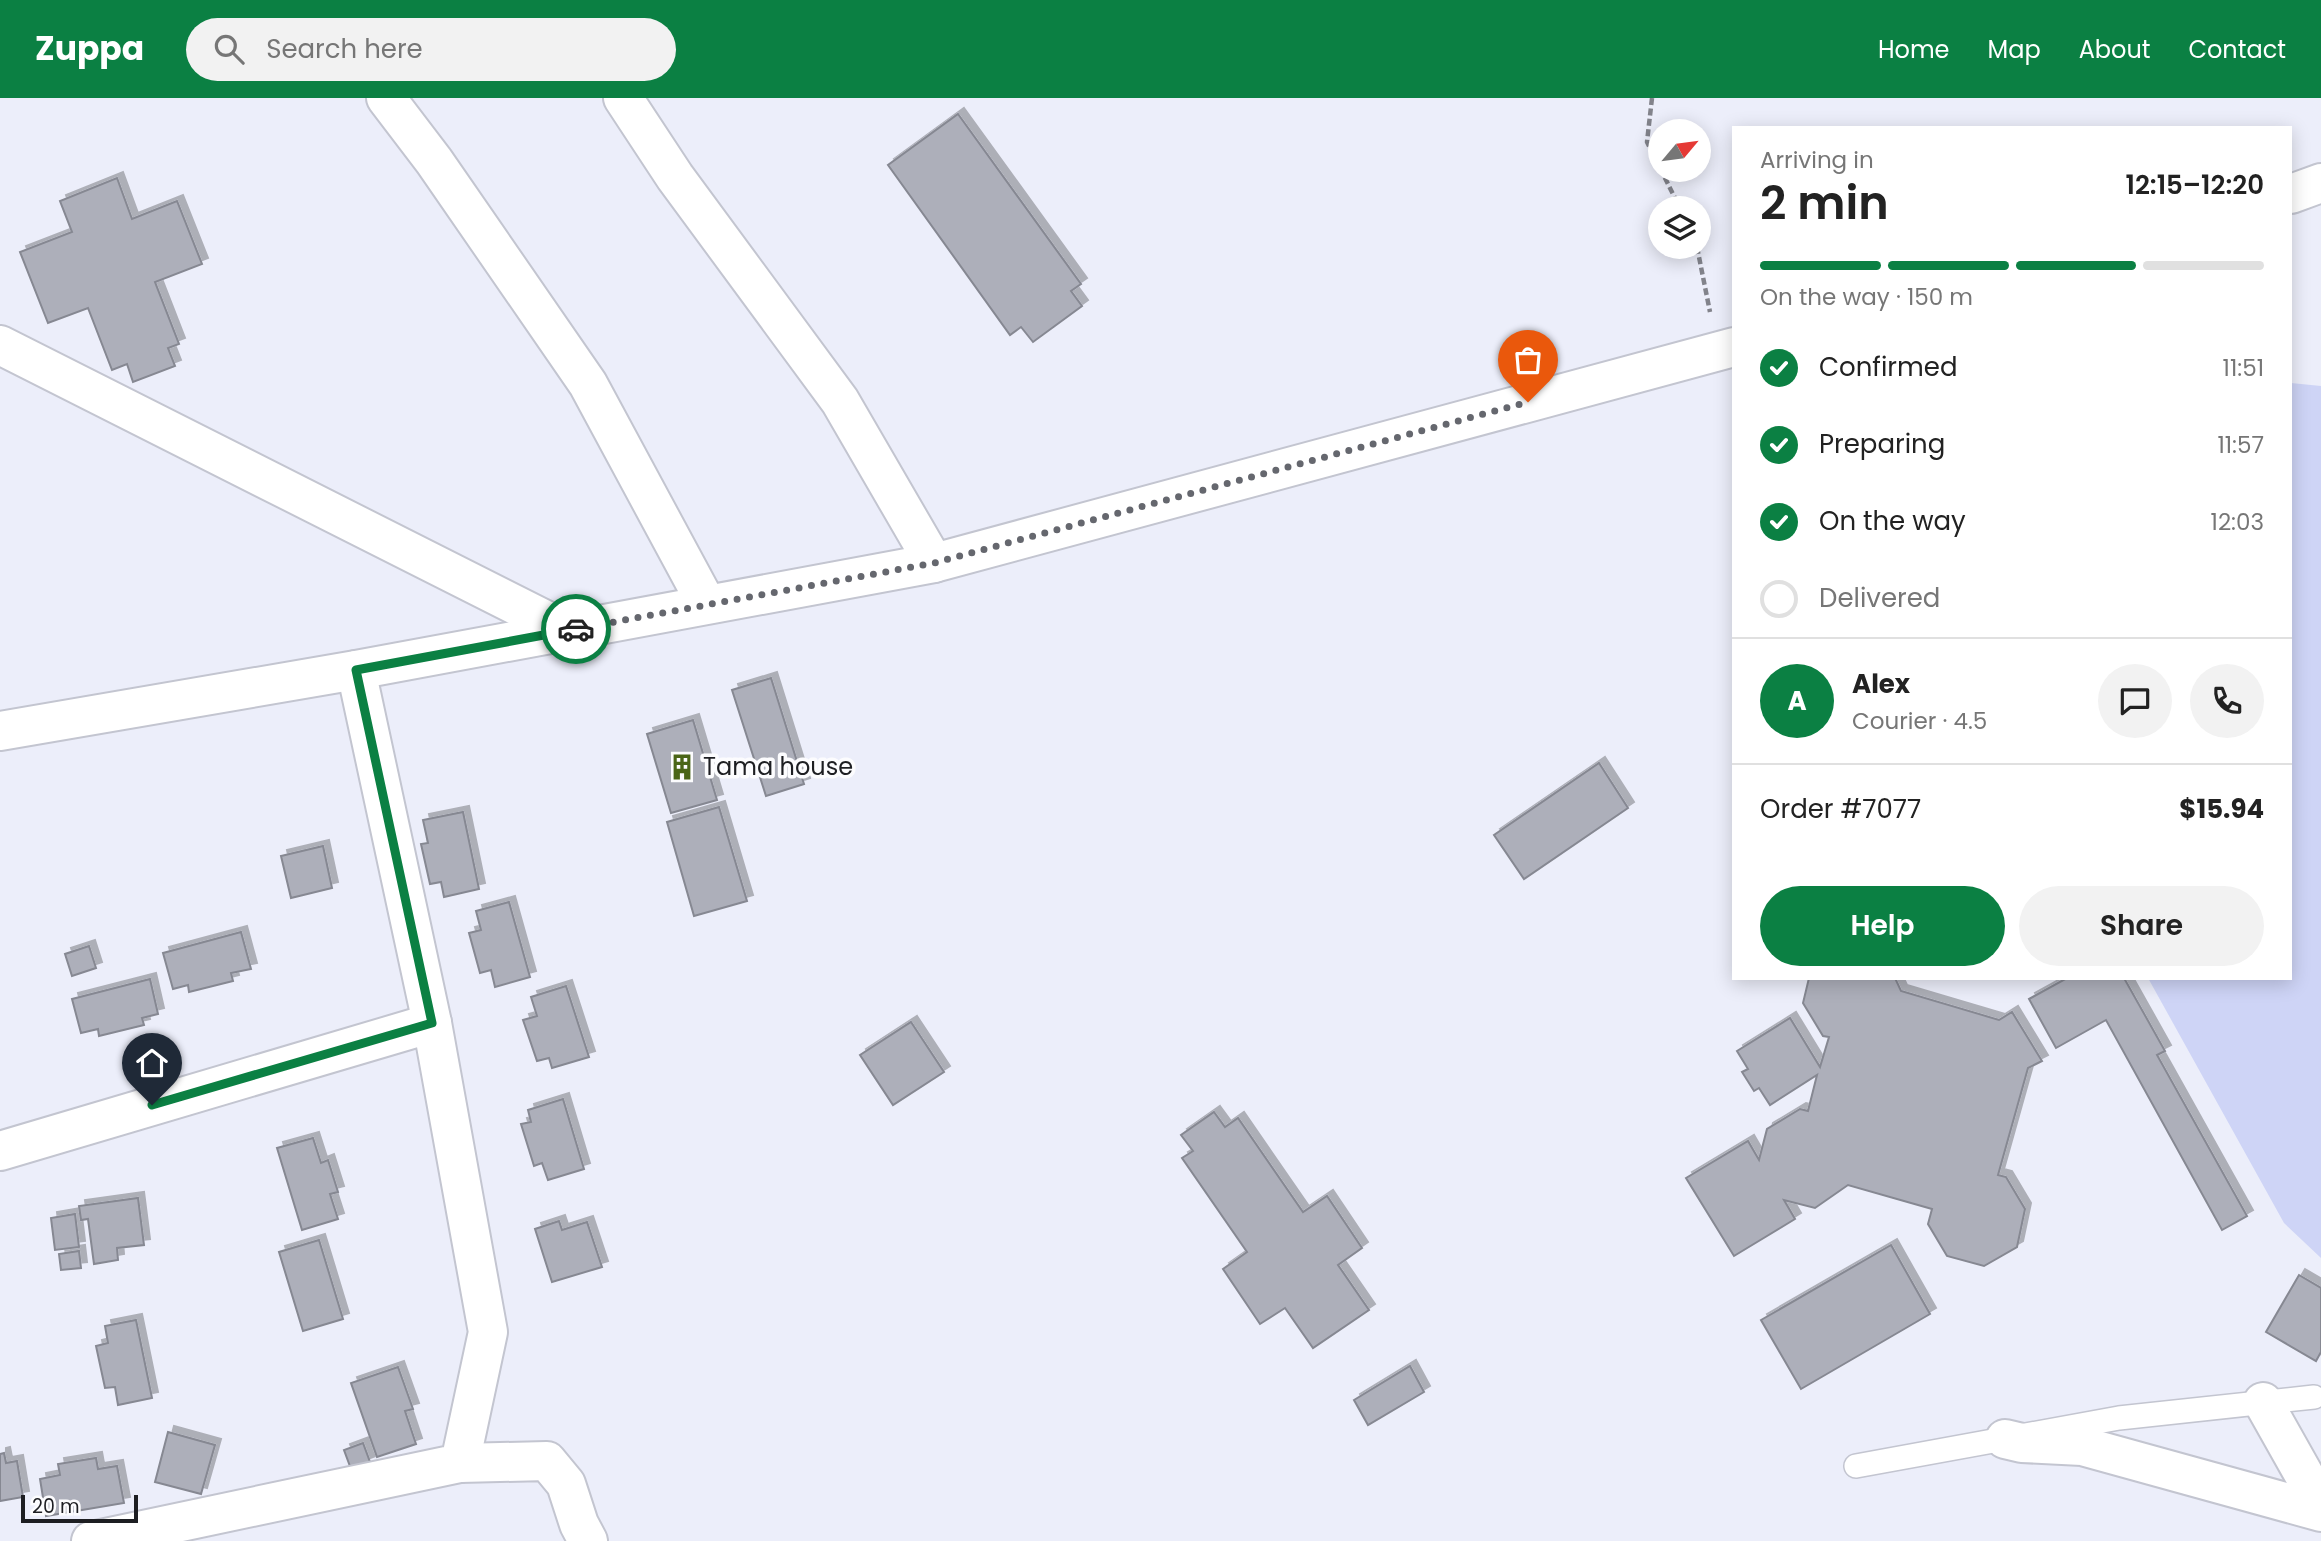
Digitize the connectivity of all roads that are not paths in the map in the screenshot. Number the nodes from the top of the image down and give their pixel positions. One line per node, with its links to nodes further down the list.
1 (386, 98): 8 (street)
2 (623, 98): 7 (street)
3 (2321, 183): 4 (street)
4 (2292, 194)
5 (0, 345): 9 (street)
6 (1726, 349): 7 (street)
7 (934, 563): 8 (street)
8 (706, 603): 9 (street)
9 (567, 631): 10 (street)
10 (356, 670): 11 (street); 12 (street)
11 (0, 731)
12 (432, 1023): 13 (street); 17 (street)
13 (0, 1151)
14 (2314, 1396): 15 (lane)
15 (2263, 1402): 16 (lane); 19 (street)
16 (2005, 1439): 18 (lane); 20 (street)
17 (460, 1463): 21 (street); 22 (street)
18 (1856, 1466)
19 (2321, 1505)
20 (2321, 1513)
21 (91, 1541)
22 (588, 1541)

